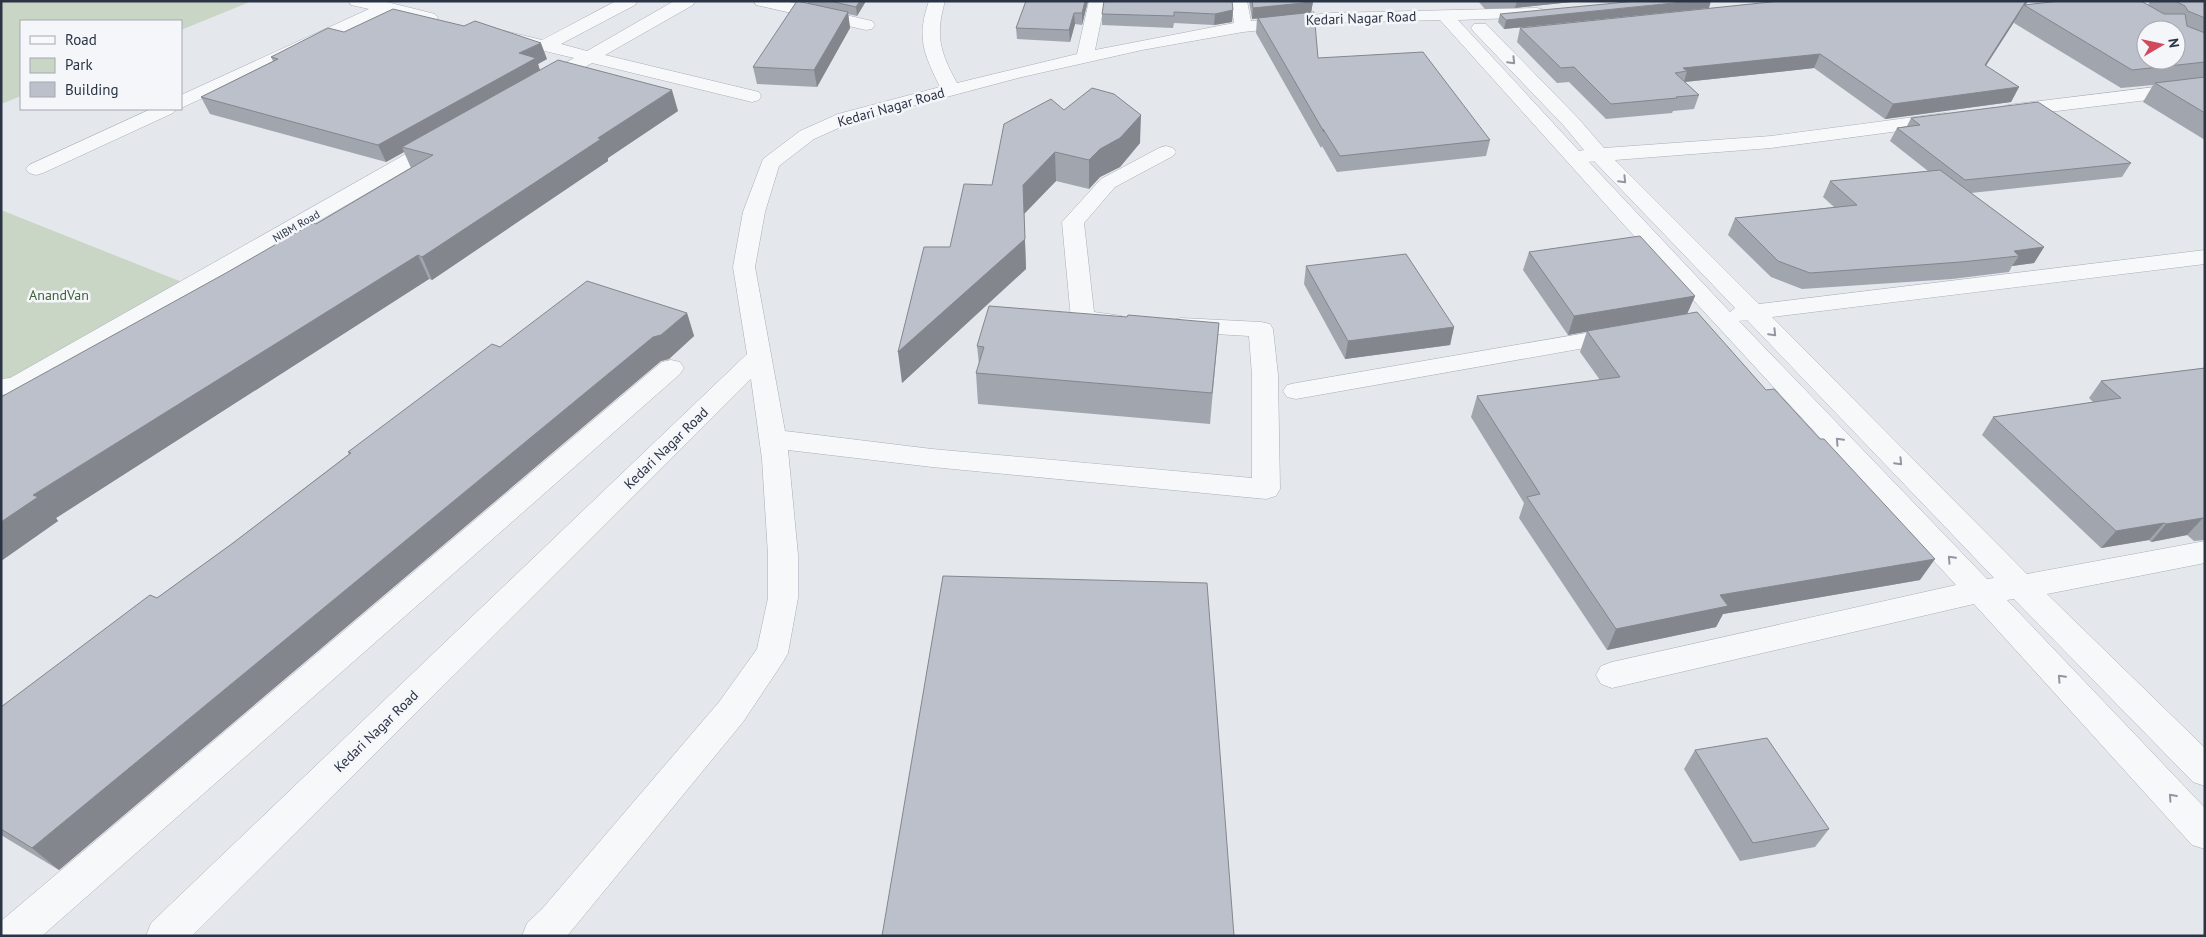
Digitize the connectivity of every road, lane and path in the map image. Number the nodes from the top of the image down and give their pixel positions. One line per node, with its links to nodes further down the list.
1 (357, 1): 8 (street)
2 (628, 1): 15 (street)
3 (687, 1): 16 (street)
4 (762, 1): 12 (street)
5 (937, 1): 19 (street)
6 (1096, 1): 17 (street)
7 (1239, 1): 13 (street)
8 (387, 7): 11 (street); 22 (street)
9 (1454, 10): 10 (street, Kedari Nagar Road); 13 (street, Kedari Nagar Road); 28 (street, one-way to 28); 29 (street)
10 (1562, 10)
11 (442, 21)
12 (866, 25)
13 (1244, 27): 17 (street, Kedari Nagar Road)
14 (488, 32): 15 (street)
15 (544, 46): 16 (street)
16 (588, 57): 20 (street); 21 (street)
17 (1085, 57): 19 (street, Kedari Nagar Road)
18 (2205, 87): 24 (street)
19 (951, 90): 38 (street, Kedari Nagar Road)
20 (528, 92)
21 (752, 96)
22 (182, 102)
23 (164, 110): 30 (street)
24 (1989, 113)
25 (1959, 117): 28 (street)
26 (459, 132): 40 (street, NIBM Road)
27 (1166, 152): 34 (street)
28 (1598, 154): 29 (street); 32 (street, one-way to 32)
29 (1571, 157): 33 (street)
30 (36, 169)
31 (2205, 257): 32 (street)
32 (1752, 312): 33 (street); 44 (street, one-way to 44)
33 (1723, 317): 35 (street); 45 (street, one-way to 33)
34 (1132, 322)
35 (1693, 322)
36 (1162, 324): 42 (street)
37 (1644, 331): 41 (street)
38 (760, 356): 42 (street); 50 (street, Kedari Nagar Road)
39 (671, 368): 49 (street)
40 (6, 389)
41 (1296, 391)
42 (774, 439): 51 (street)
43 (2205, 552): 44 (street)
44 (2021, 587): 45 (street); 47 (street)
45 (1980, 591): 46 (street); 48 (street, one-way to 45)
46 (1612, 676)
47 (2205, 771)
48 (2205, 833)
49 (14, 936)
50 (165, 936)
51 (541, 936)

